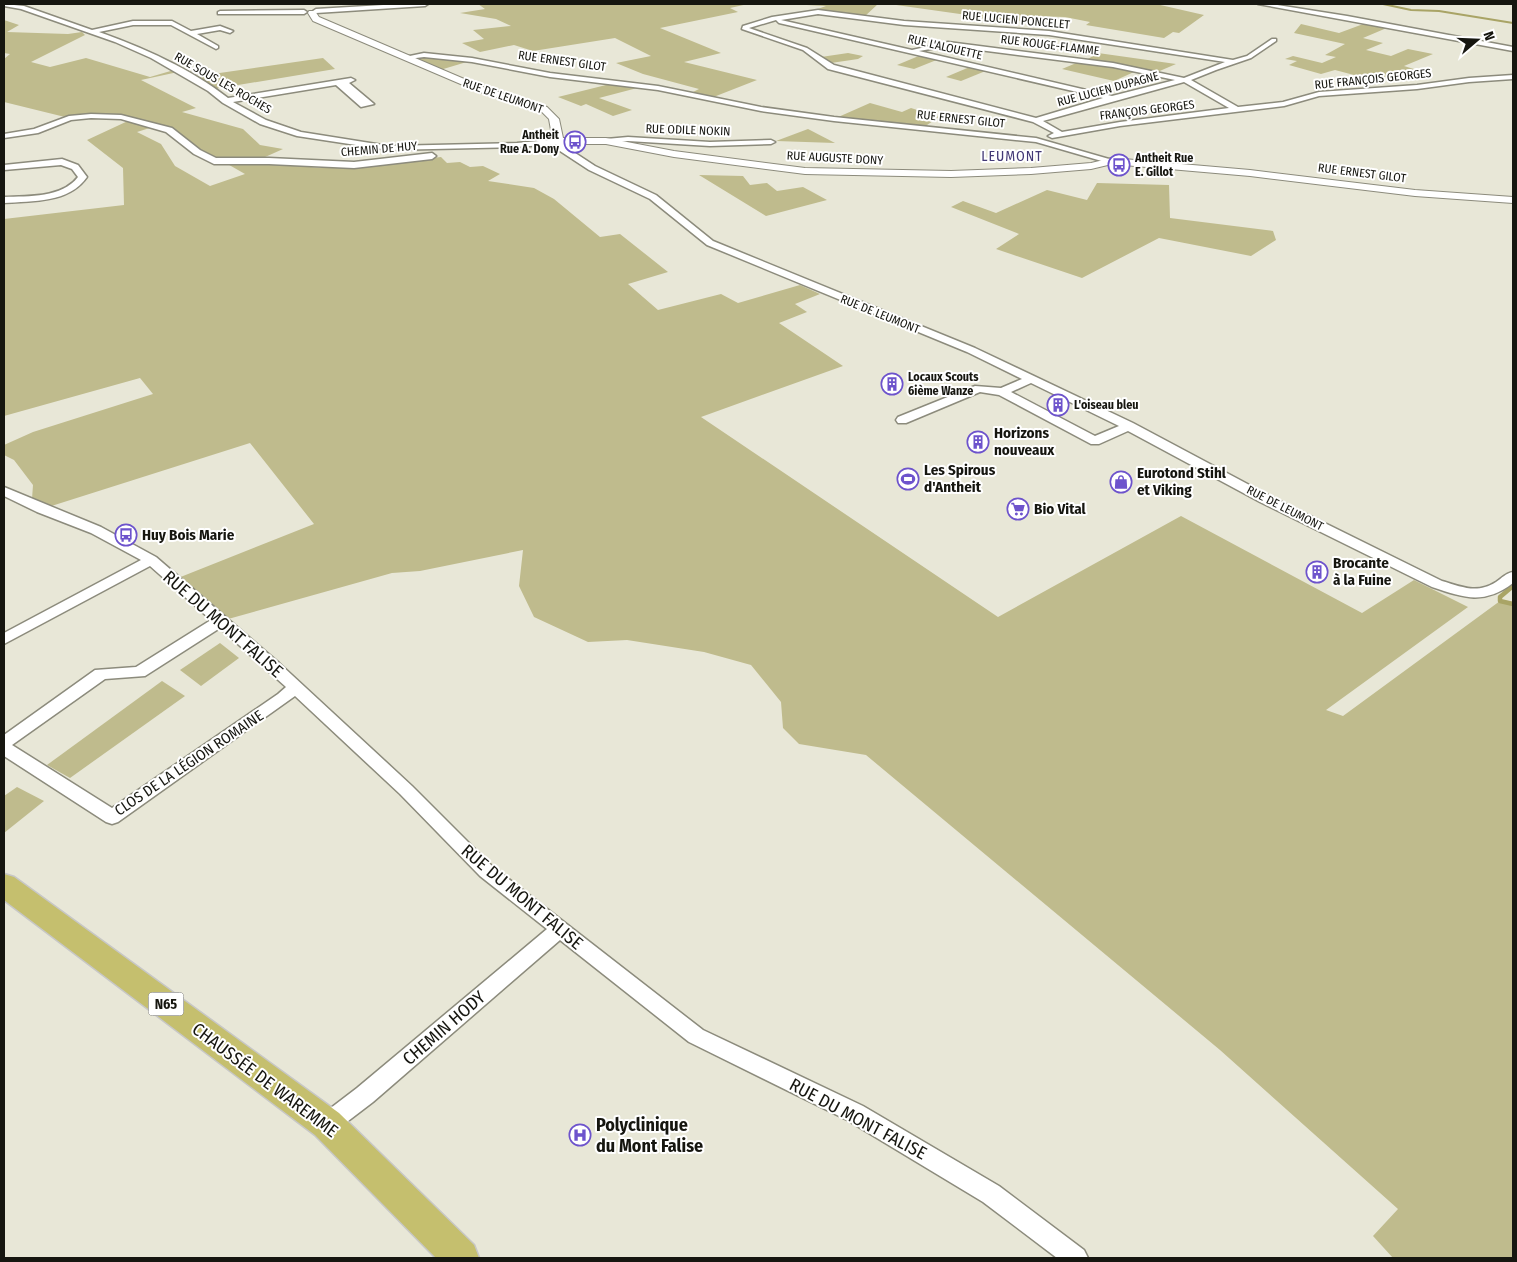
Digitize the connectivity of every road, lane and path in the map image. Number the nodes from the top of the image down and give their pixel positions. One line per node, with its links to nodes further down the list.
1 (9, 4): 8 (street, RUE SOUS LES ROCHES)
2 (425, 4): 4 (street)
3 (1261, 4): 12 (street)
4 (310, 10): 5 (street); 14 (street, RUE DE LEUMONT)
5 (220, 13)
6 (772, 19): 13 (street, RUE L'ALOUETTE); 15 (street, RUE LUCIEN PONCELET); 22 (street, RUE LUCIEN PONCELET)
7 (230, 31): 9 (street)
8 (91, 32): 9 (street); 20 (street, RUE SOUS LES ROCHES)
9 (190, 33): 11 (street)
10 (1274, 40): 15 (street, RUE LUCIEN DUPAGNE)
11 (216, 47)
12 (1513, 49)
13 (912, 51): 17 (street, RUE ROUGE-FLAMME); 19 (street, RUE L'ALOUETTE)
14 (408, 57): 25 (street, RUE ERNEST GILOT); 26 (street, RUE DE LEUMONT)
15 (1231, 61): 17 (street, RUE LUCIEN DUPAGNE)
16 (1513, 77): 21 (street, RUE FRANÇOIS GEORGES)
17 (1185, 80): 19 (street, RUE LUCIEN DUPAGNE); 21 (street)
18 (344, 81): 20 (street)
19 (1112, 98): 22 (street, RUE LUCIEN DUPAGNE)
20 (226, 101): 29 (street, RUE SOUS LES ROCHES)
21 (1237, 110): 23 (street, FRANÇOIS GEORGES)
22 (1036, 120): 23 (street, RUE LUCIEN PONCELET)
23 (1059, 133): 25 (street, FRANÇOIS GEORGES)
24 (4, 136): 29 (street, CHEMIN DE HUY)
25 (1036, 140): 30 (street, RUE ERNEST GILOT)
26 (558, 141): 27 (street, RUE AUGUSTE DONY); 29 (street, RUE SOUS LES ROCHES); 34 (street, RUE DE LEUMONT)
27 (606, 141): 28 (street, RUE ODILE NOKIN); 30 (street, RUE AUGUSTE DONY)
28 (771, 142)
29 (517, 145)
30 (1112, 161): 33 (street, RUE ERNEST GILOT)
31 (4, 167): 32 (street)
32 (4, 200)
33 (1513, 200)
34 (1031, 379): 35 (street); 37 (street, RUE DE LEUMONT)
35 (1002, 392): 36 (street); 37 (street)
36 (902, 420)
37 (1129, 426): 40 (street, RUE DE LEUMONT)
38 (4, 491): 39 (street, RUE DU MONT FALISE)
39 (151, 560): 41 (street, RUE DU MONT FALISE); 42 (street)
40 (1513, 576)
41 (221, 621): 43 (street, RUE DU MONT FALISE); 44 (street)
42 (4, 639)
43 (295, 687): 45 (street, CLOS DE LA LÉGION ROMAINE); 47 (street, RUE DU MONT FALISE)
44 (4, 743)
45 (4, 748)
46 (4, 885): 48 (main road, CHAUSSÉE DE WAREMME / N65)
47 (559, 930): 48 (street, CHEMIN HODY); 50 (street, RUE DU MONT FALISE)
48 (327, 1124): 49 (main road, CHAUSSÉE DE WAREMME / N65)
49 (461, 1258)
50 (1076, 1258)

